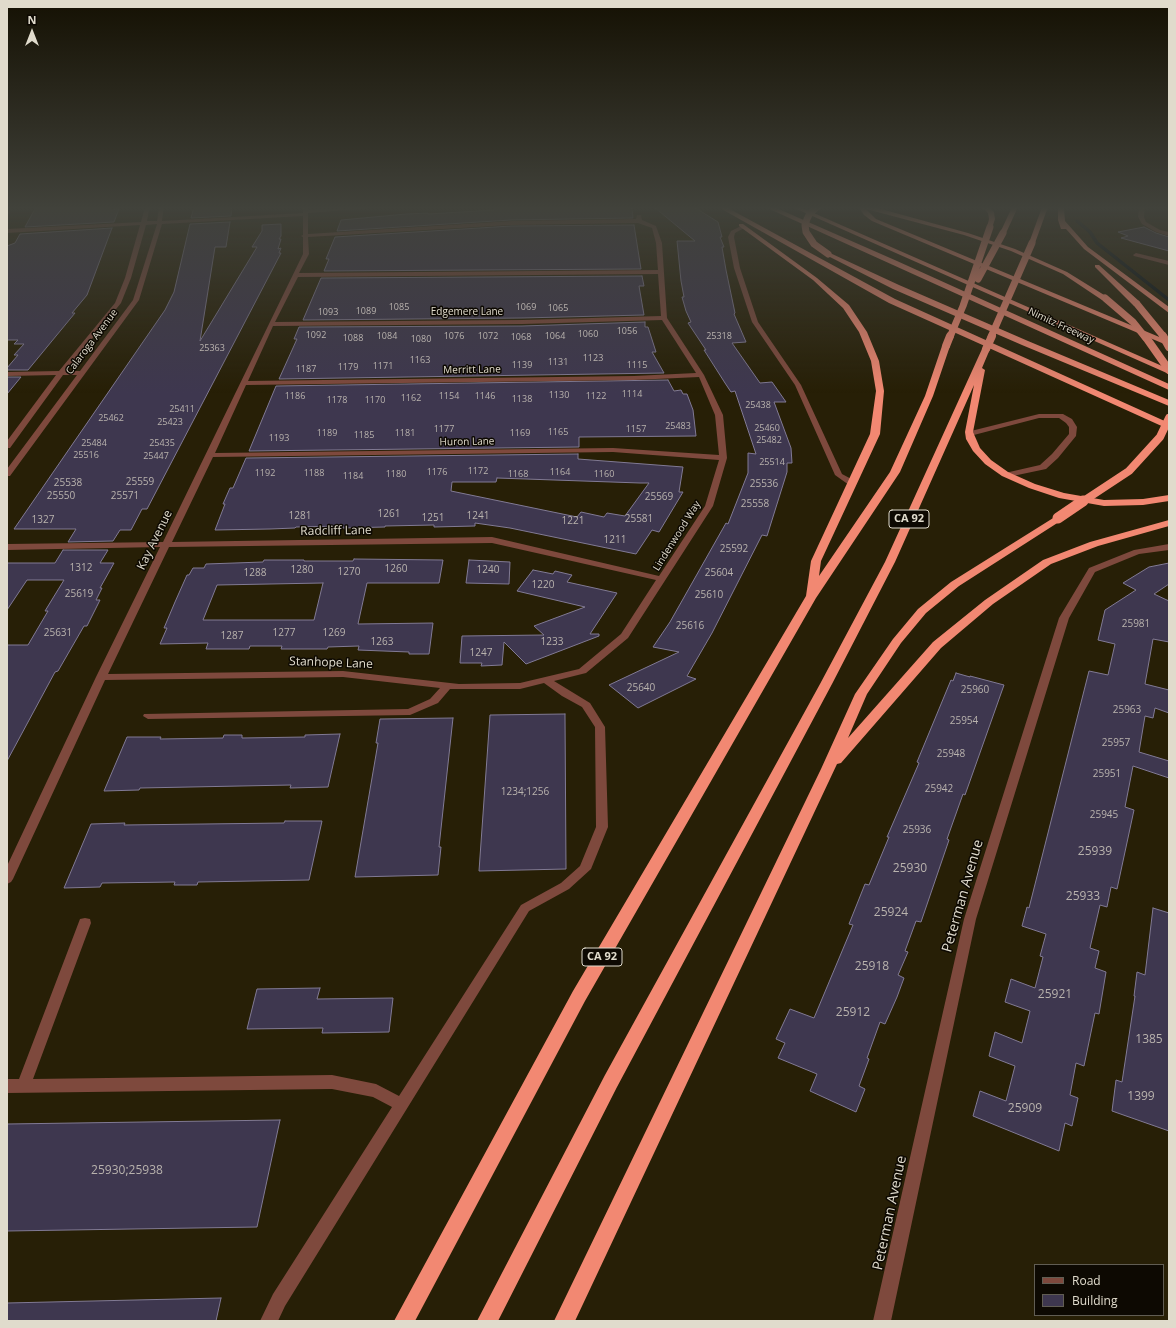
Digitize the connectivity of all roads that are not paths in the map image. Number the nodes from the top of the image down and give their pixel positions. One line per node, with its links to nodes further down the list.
1 (131, 269): 29 (street, Calaroga Avenue)
2 (146, 269): 30 (street, Calaroga Avenue)
3 (298, 269): 20 (street, Kay Avenue)
4 (660, 269): 19 (street, Lindenwood Way)
5 (737, 269): 44 (street)
6 (801, 269): 44 (highway)
7 (834, 269): 37 (highway)
8 (860, 269): 35 (highway, bridge)
9 (911, 269): 34 (highway, Nimitz Freeway)
10 (936, 269): 28 (highway)
11 (950, 269): 27 (highway, Nimitz Freeway)
12 (976, 269): 21 (highway, bridge)
13 (983, 269): 21 (highway, CA 92, bridge)
14 (989, 269): 25 (highway)
15 (1021, 269): 26 (highway, CA 92, bridge)
16 (1056, 269): 28 (highway, bridge)
17 (1100, 269): 25 (highway, bridge)
18 (1114, 269): 22 (highway)
19 (660, 272): 20 (street); 23 (street, Lindenwood Way)
20 (295, 275): 24 (street, Kay Avenue)
21 (963, 306): 51 (highway, CA 92, bridge)
22 (1169, 311)
23 (664, 318): 24 (street, Edgemere Lane); 32 (street, Lindenwood Way)
24 (271, 324): 33 (street, Kay Avenue)
25 (1169, 346)
26 (986, 350): 38 (highway); 65 (highway, CA 92)
27 (1169, 364)
28 (1169, 371)
29 (61, 373): 30 (street); 31 (street); 39 (street, Calaroga Avenue)
30 (82, 373): 42 (street, Calaroga Avenue)
31 (7, 374)
32 (701, 375): 33 (street, Merritt Lane); 41 (street, Lindenwood Way)
33 (244, 383): 40 (street, Kay Avenue)
34 (1169, 387)
35 (1169, 403)
36 (1169, 418): 57 (highway, bridge)
37 (1169, 426)
38 (970, 434): 43 (highway); 43 (street)
39 (7, 446)
40 (210, 455): 41 (street, Huron Lane); 47 (street, Kay Avenue)
41 (723, 458): 50 (street, Lindenwood Way)
42 (7, 474)
43 (1008, 475): 45 (highway)
44 (852, 483): 51 (highway)
45 (1169, 498)
46 (1169, 523): 57 (highway)
47 (165, 545): 48 (street, Radcliff Lane); 50 (street, Radcliff Lane); 53 (street, Kay Avenue)
48 (7, 547)
49 (1169, 547): 67 (street, Peterman Avenue)
50 (662, 579): 52 (street, Lindenwood Way)
51 (810, 598): 64 (highway, CA 92)
52 (582, 671): 54 (street, Stanhope Lane)
53 (101, 678): 55 (street, Stanhope Lane); 58 (street, Kay Avenue)
54 (546, 680): 55 (street, Stanhope Lane); 62 (street)
55 (447, 686): 56 (street)
56 (148, 716)
57 (828, 770): 66 (highway)
58 (7, 879)
59 (85, 923): 60 (street)
60 (24, 1085): 61 (street); 62 (street)
61 (7, 1086)
62 (401, 1106): 63 (street)
63 (269, 1321)
64 (404, 1321)
65 (487, 1321)
66 (564, 1321)
67 (882, 1321)

